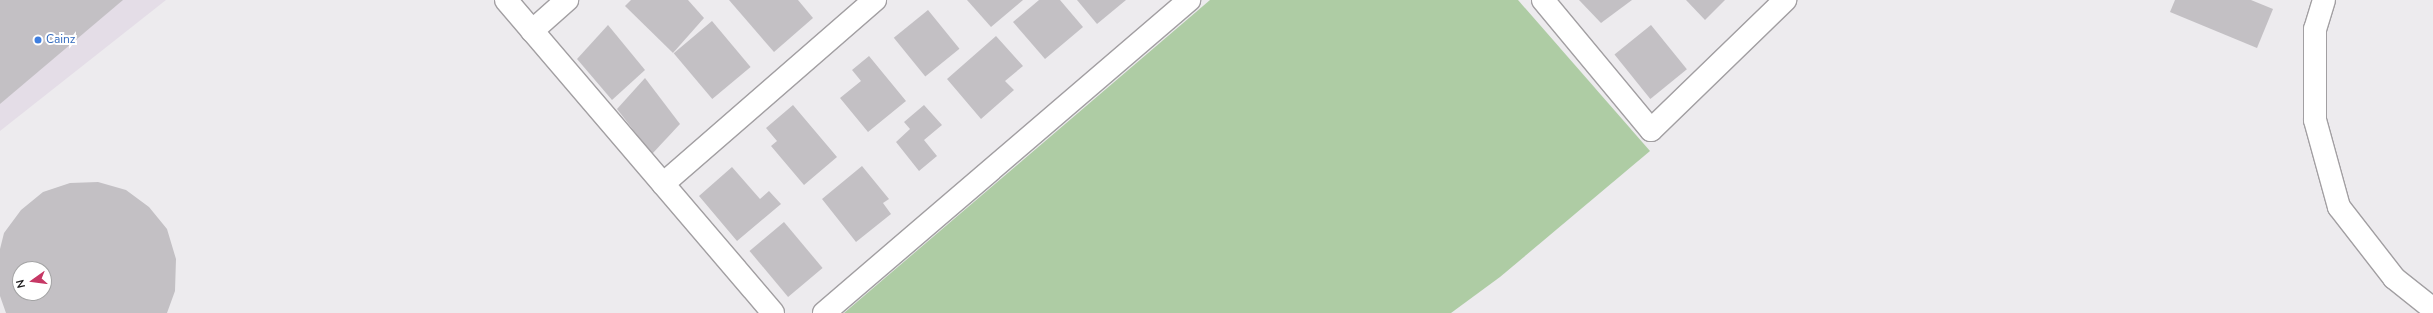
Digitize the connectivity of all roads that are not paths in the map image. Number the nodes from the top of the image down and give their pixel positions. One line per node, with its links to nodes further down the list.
1 (506, 0): 8 (street)
2 (567, 0): 8 (street)
3 (875, 0): 9 (street)
4 (1189, 0): 12 (street)
5 (1543, 0): 6 (street)
6 (1785, 0)
7 (2324, 0): 10 (street)
8 (532, 31): 9 (street)
9 (663, 184): 11 (street)
10 (2433, 310)
11 (773, 313)
12 (824, 313)

